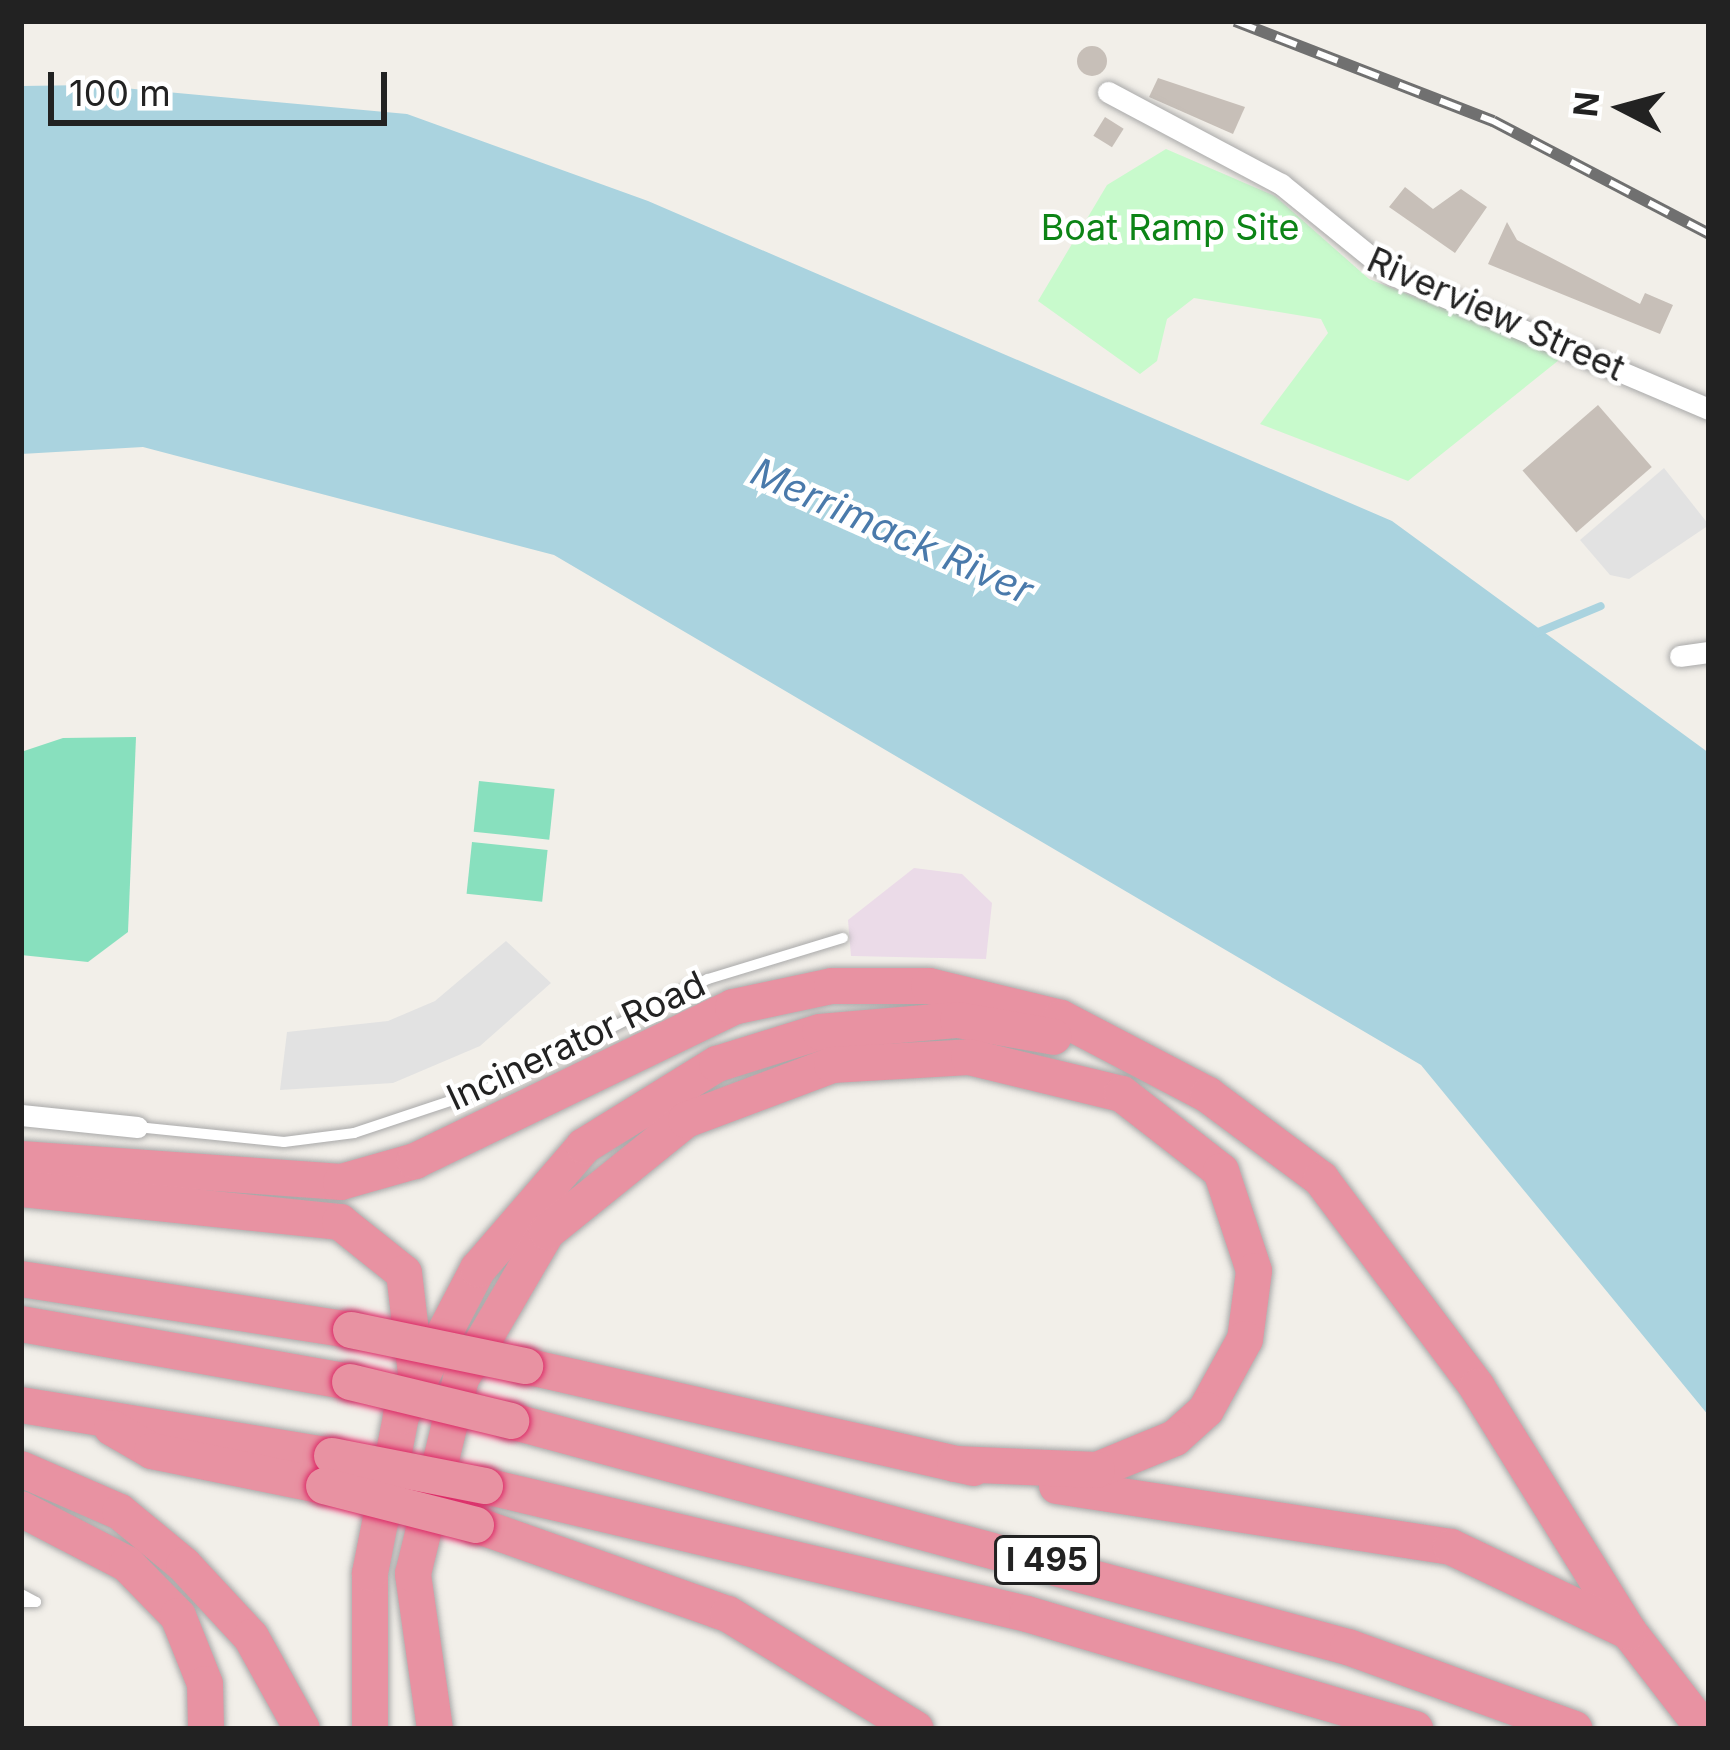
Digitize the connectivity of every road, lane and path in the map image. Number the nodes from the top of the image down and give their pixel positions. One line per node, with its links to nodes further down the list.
1 (1108, 92): 2 (street, Riverview Street)
2 (1709, 409)
3 (1709, 652): 4 (street)
4 (1680, 656)
5 (844, 938): 8 (lane, Incinerator Road)
6 (1105, 1045): 9 (highway); 13 (highway); 19 (highway)
7 (21, 1115): 8 (street, Incinerator Road)
8 (137, 1126)
9 (21, 1159)
10 (21, 1189): 13 (highway)
11 (21, 1279): 15 (highway, bridge)
12 (21, 1324): 26 (highway, I 495, bridge)
13 (416, 1378): 22 (highway)
14 (21, 1405): 17 (highway, I 495)
15 (955, 1464): 19 (highway); 23 (highway)
16 (21, 1469): 21 (highway)
17 (328, 1471): 24 (highway, bridge); 25 (highway, I 495, bridge)
18 (21, 1509): 20 (highway)
19 (1629, 1633): 27 (highway)
20 (206, 1729)
21 (302, 1729)
22 (370, 1729)
23 (435, 1729)
24 (916, 1729)
25 (1415, 1729)
26 (1574, 1729)
27 (1704, 1729)

